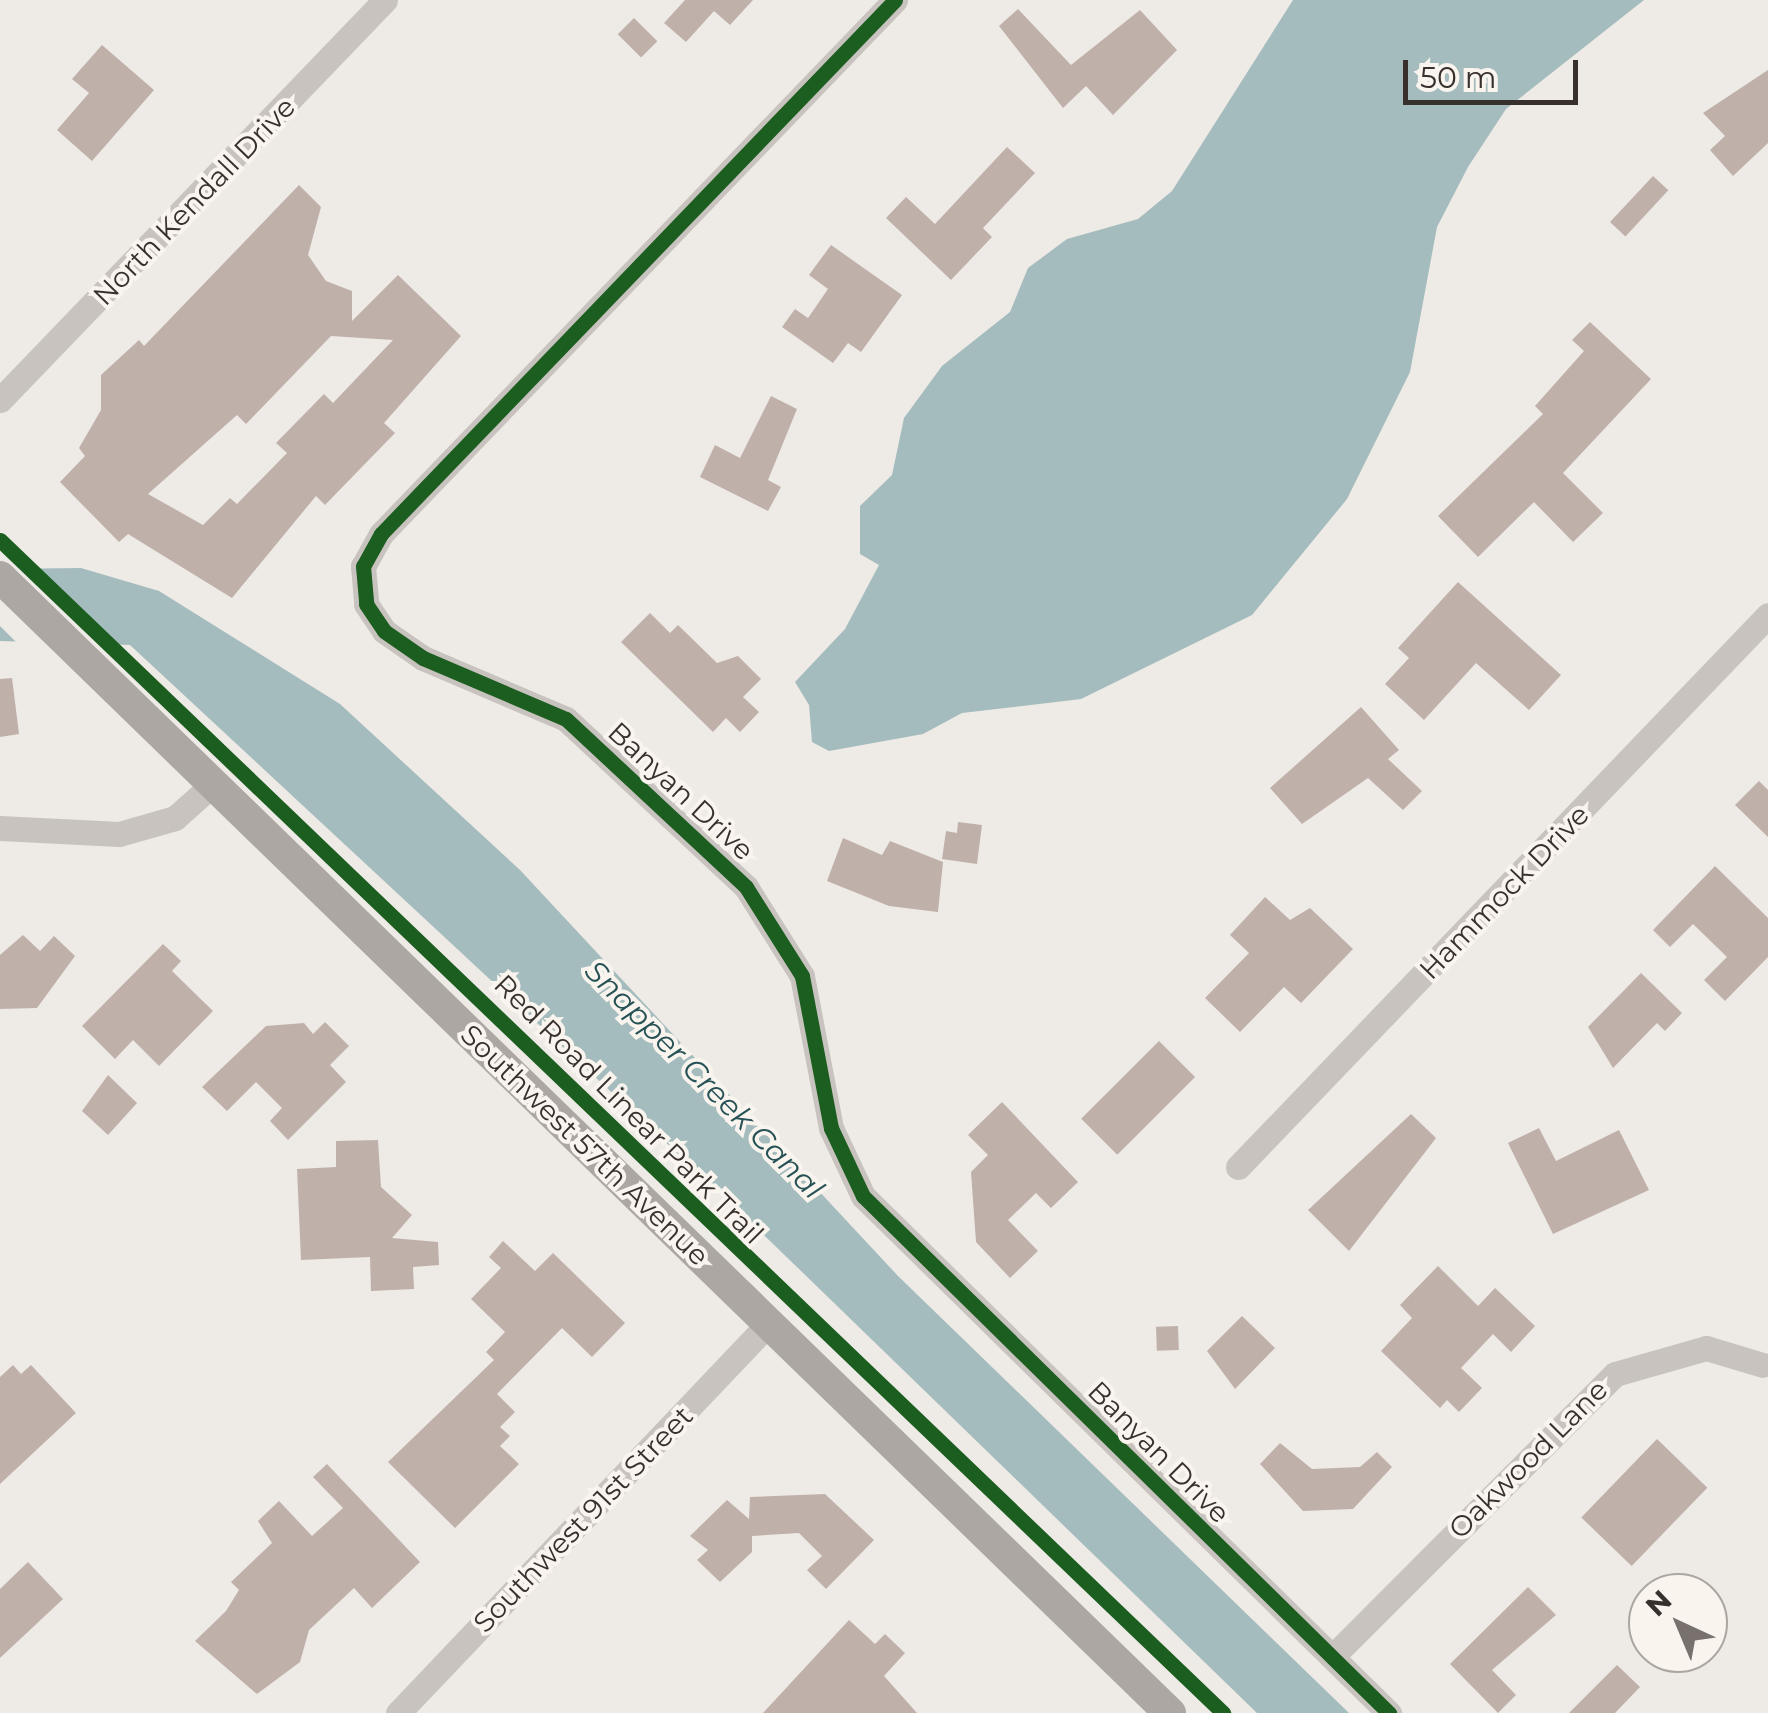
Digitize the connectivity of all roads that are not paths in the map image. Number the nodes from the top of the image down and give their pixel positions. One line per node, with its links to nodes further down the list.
1 (385, 0): 3 (street, North Kendall Drive)
2 (895, 0): 11 (street, Banyan Drive)
3 (0, 400)
4 (0, 577): 6 (main road, Southwest 57th Avenue)
5 (1768, 615): 8 (street, Hammock Drive)
6 (214, 784): 7 (street); 9 (main road, Southwest 57th Avenue)
7 (0, 828)
8 (1238, 1168)
9 (768, 1324): 12 (street, Southwest 91st Street); 13 (main road, Southwest 57th Avenue)
10 (1763, 1365): 11 (street, Oakwood Lane)
11 (1332, 1658): 14 (street, Banyan Drive)
12 (398, 1713)
13 (1170, 1713)
14 (1389, 1713)

